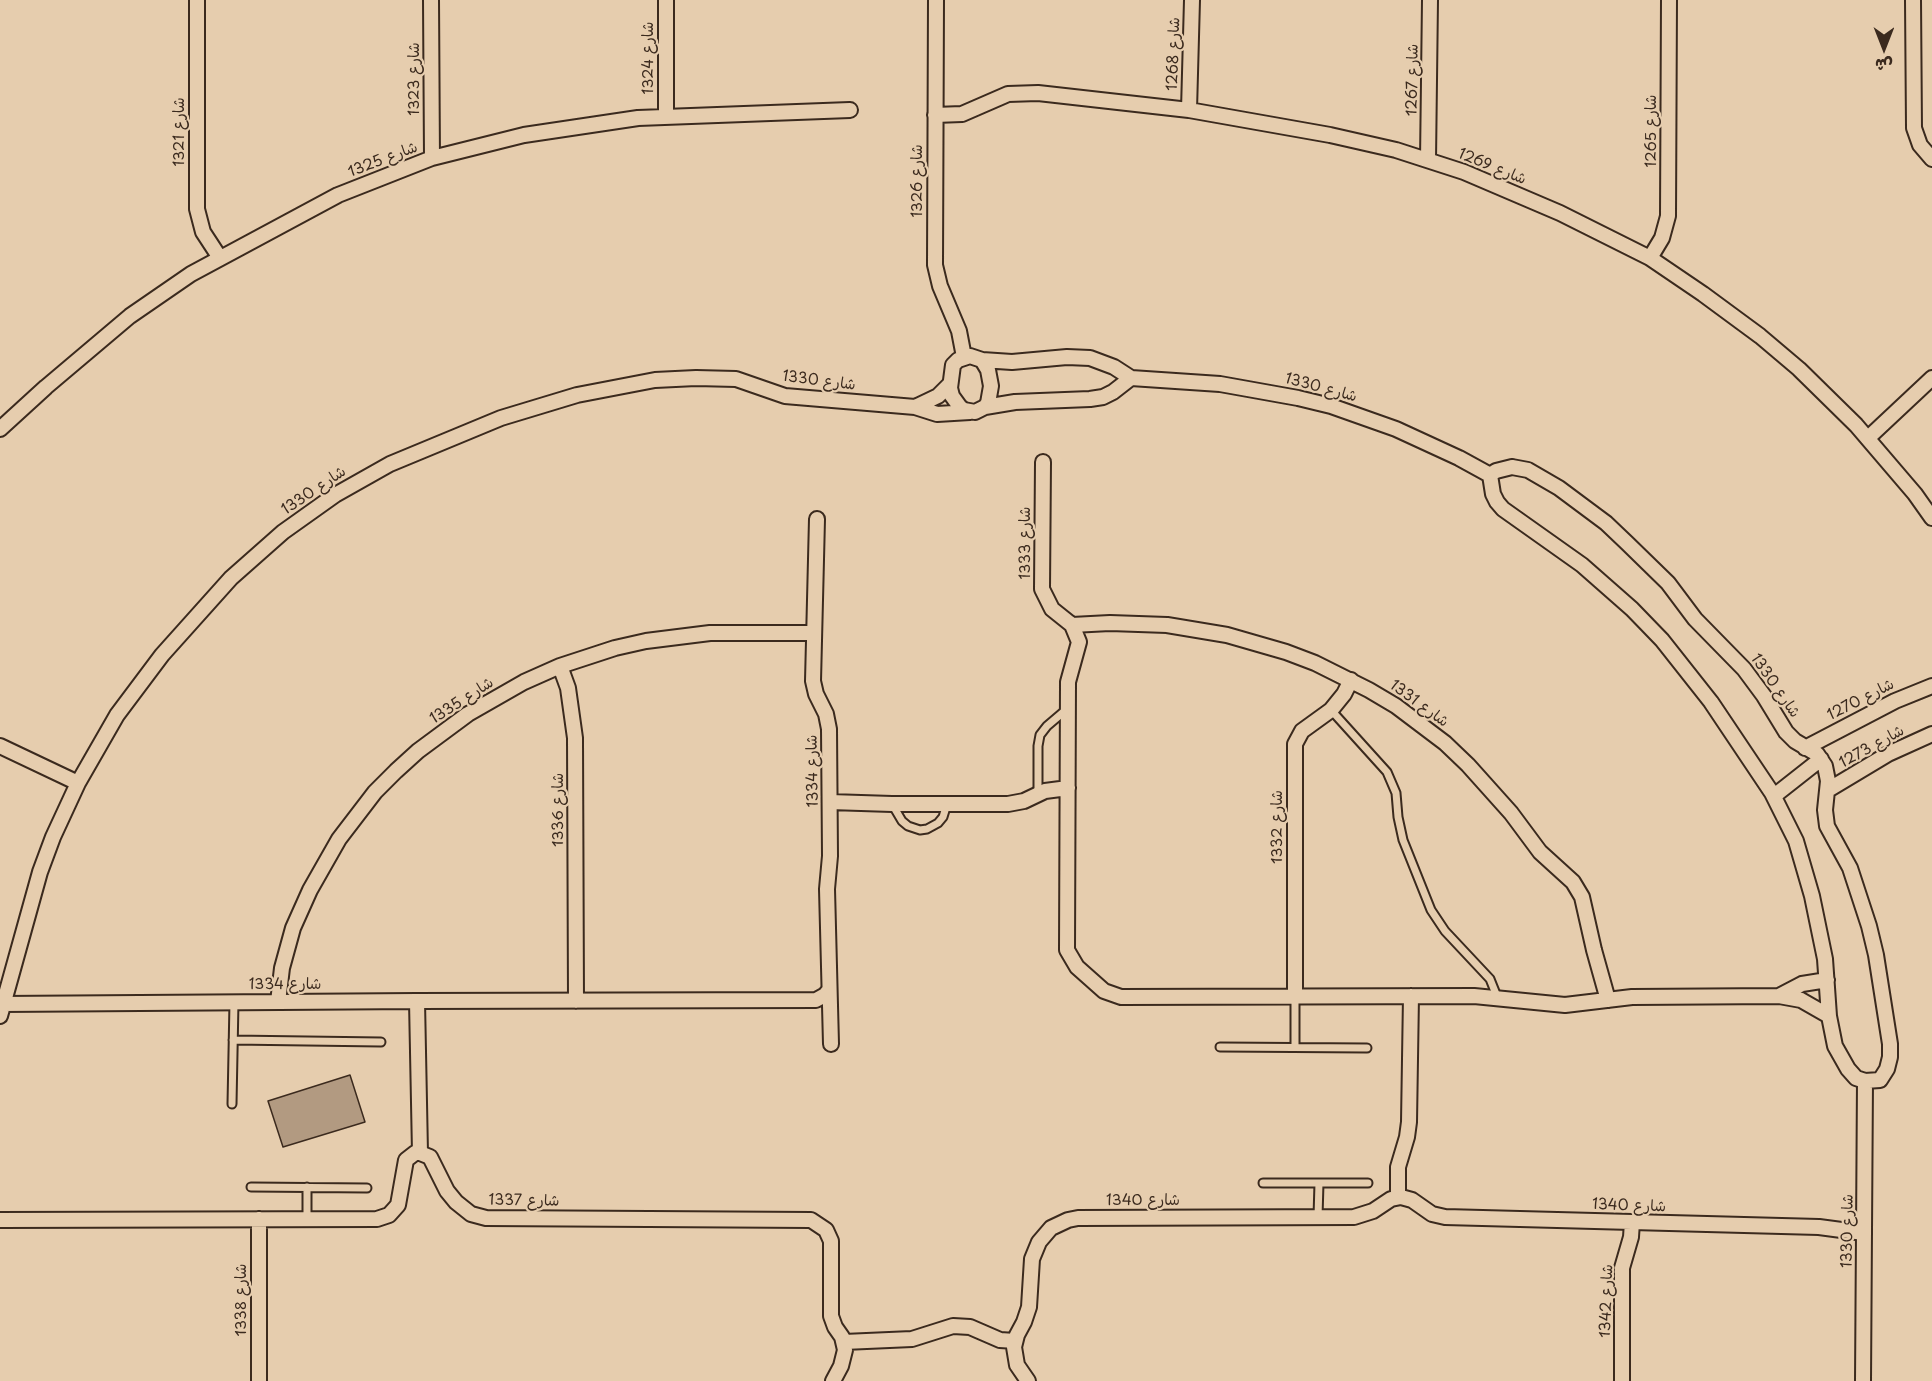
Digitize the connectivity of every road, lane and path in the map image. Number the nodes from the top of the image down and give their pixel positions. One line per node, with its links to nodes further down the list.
1 (197, 0): 16 (street, شارع 1321)
2 (431, 0): 13 (street, شارع 1323)
3 (666, 0): 11 (street, شارع 1324)
4 (936, 0): 12 (street, شارع 1326)
5 (1192, 0): 10 (street, شارع 1268)
6 (1430, 0): 15 (street, شارع 1267)
7 (1669, 0): 17 (street, شارع 1265)
8 (1913, 0): 14 (street)
9 (850, 110): 11 (street, شارع 1325)
10 (1189, 110): 12 (street, شارع 1269); 15 (street, شارع 1269)
11 (666, 115): 13 (street, شارع 1325)
12 (935, 115): 18 (street, شارع 1326)
13 (432, 158): 16 (street, شارع 1325)
14 (1932, 159)
15 (1428, 160): 17 (street, شارع 1269)
16 (220, 258): 26 (street, شارع 1325)
17 (1650, 258): 27 (street, شارع 1269)
18 (964, 357): 19 (street); 22 (street)
19 (982, 360): 20 (street, شارع 1330); 24 (street)
20 (1131, 378): 24 (street); 29 (street, شارع 1330)
21 (1932, 378): 27 (street)
22 (950, 384): 23 (street); 25 (street)
23 (915, 407): 25 (street, شارع 1330); 43 (street, شارع 1330)
24 (985, 407): 25 (street)
25 (970, 412)
26 (0, 429)
27 (1868, 438): 30 (street, شارع 1269)
28 (1043, 462): 32 (street, شارع 1333)
29 (1490, 475): 41 (street, شارع 1330); 47 (street)
30 (1932, 518)
31 (817, 519): 33 (street, شارع 1334)
32 (1072, 625): 35 (street, شارع 1331); 37 (street)
33 (813, 633): 34 (street, شارع 1335); 48 (street, شارع 1334)
34 (560, 666): 59 (street, شارع 1336); 61 (street, شارع 1335)
35 (1351, 680): 38 (street, شارع 1332); 57 (street, شارع 1331)
36 (1932, 686): 41 (street, شارع 1270)
37 (1068, 708): 44 (street); 46 (lane)
38 (1331, 710): 55 (street, شارع 1332); 56 (lane)
39 (1932, 734): 45 (street, شارع 1273)
40 (0, 746): 43 (street)
41 (1805, 748): 42 (street, شارع 1330)
42 (1821, 759): 45 (street); 47 (street)
43 (78, 783): 62 (street, شارع 1330)
44 (1068, 788): 46 (street); 55 (street)
45 (1828, 790): 70 (street)
46 (1038, 794): 50 (street)
47 (1774, 796): 51 (street)
48 (830, 802): 49 (street); 52 (street, شارع 1334)
49 (892, 804): 50 (street); 50 (lane)
50 (947, 804)
51 (1827, 980): 54 (street); 63 (street)
52 (829, 990): 59 (street, شارع 1334); 66 (street, شارع 1334)
53 (1411, 996): 55 (street); 56 (street); 79 (street)
54 (1779, 996): 57 (street); 63 (street)
55 (1295, 997): 68 (lane)
56 (1498, 999): 57 (street)
57 (1608, 1000)
58 (417, 1001): 59 (street, شارع 1334); 61 (street, شارع 1334); 72 (street)
59 (576, 1001)
60 (234, 1002): 61 (street, شارع 1334); 62 (street, شارع 1334); 64 (lane)
61 (278, 1002)
62 (1, 1010)
63 (1829, 1016): 70 (street)
64 (233, 1040): 65 (lane); 71 (lane)
65 (381, 1042)
66 (831, 1044)
67 (1220, 1047): 68 (lane)
68 (1295, 1047): 69 (lane)
69 (1367, 1047)
70 (1865, 1082): 85 (street, شارع 1330)
71 (232, 1104)
72 (420, 1153): 82 (street); 87 (street, شارع 1337)
73 (1319, 1183): 74 (lane); 75 (lane); 80 (lane)
74 (1368, 1183)
75 (1263, 1184)
76 (251, 1187): 77 (lane)
77 (308, 1187): 78 (lane); 82 (lane)
78 (367, 1188)
79 (1398, 1197): 80 (street, شارع 1340); 84 (street, شارع 1340)
80 (1318, 1217): 86 (street, شارع 1340)
81 (259, 1219): 82 (street); 83 (street); 88 (street, شارع 1338)
82 (307, 1219)
83 (0, 1220)
84 (1632, 1222): 85 (street, شارع 1340); 91 (street, شارع 1342)
85 (1864, 1233): 92 (street, شارع 1330)
86 (1015, 1341): 87 (street); 90 (street)
87 (844, 1342): 89 (street)
88 (259, 1381)
89 (833, 1381)
90 (1028, 1381)
91 (1622, 1381)
92 (1863, 1381)

